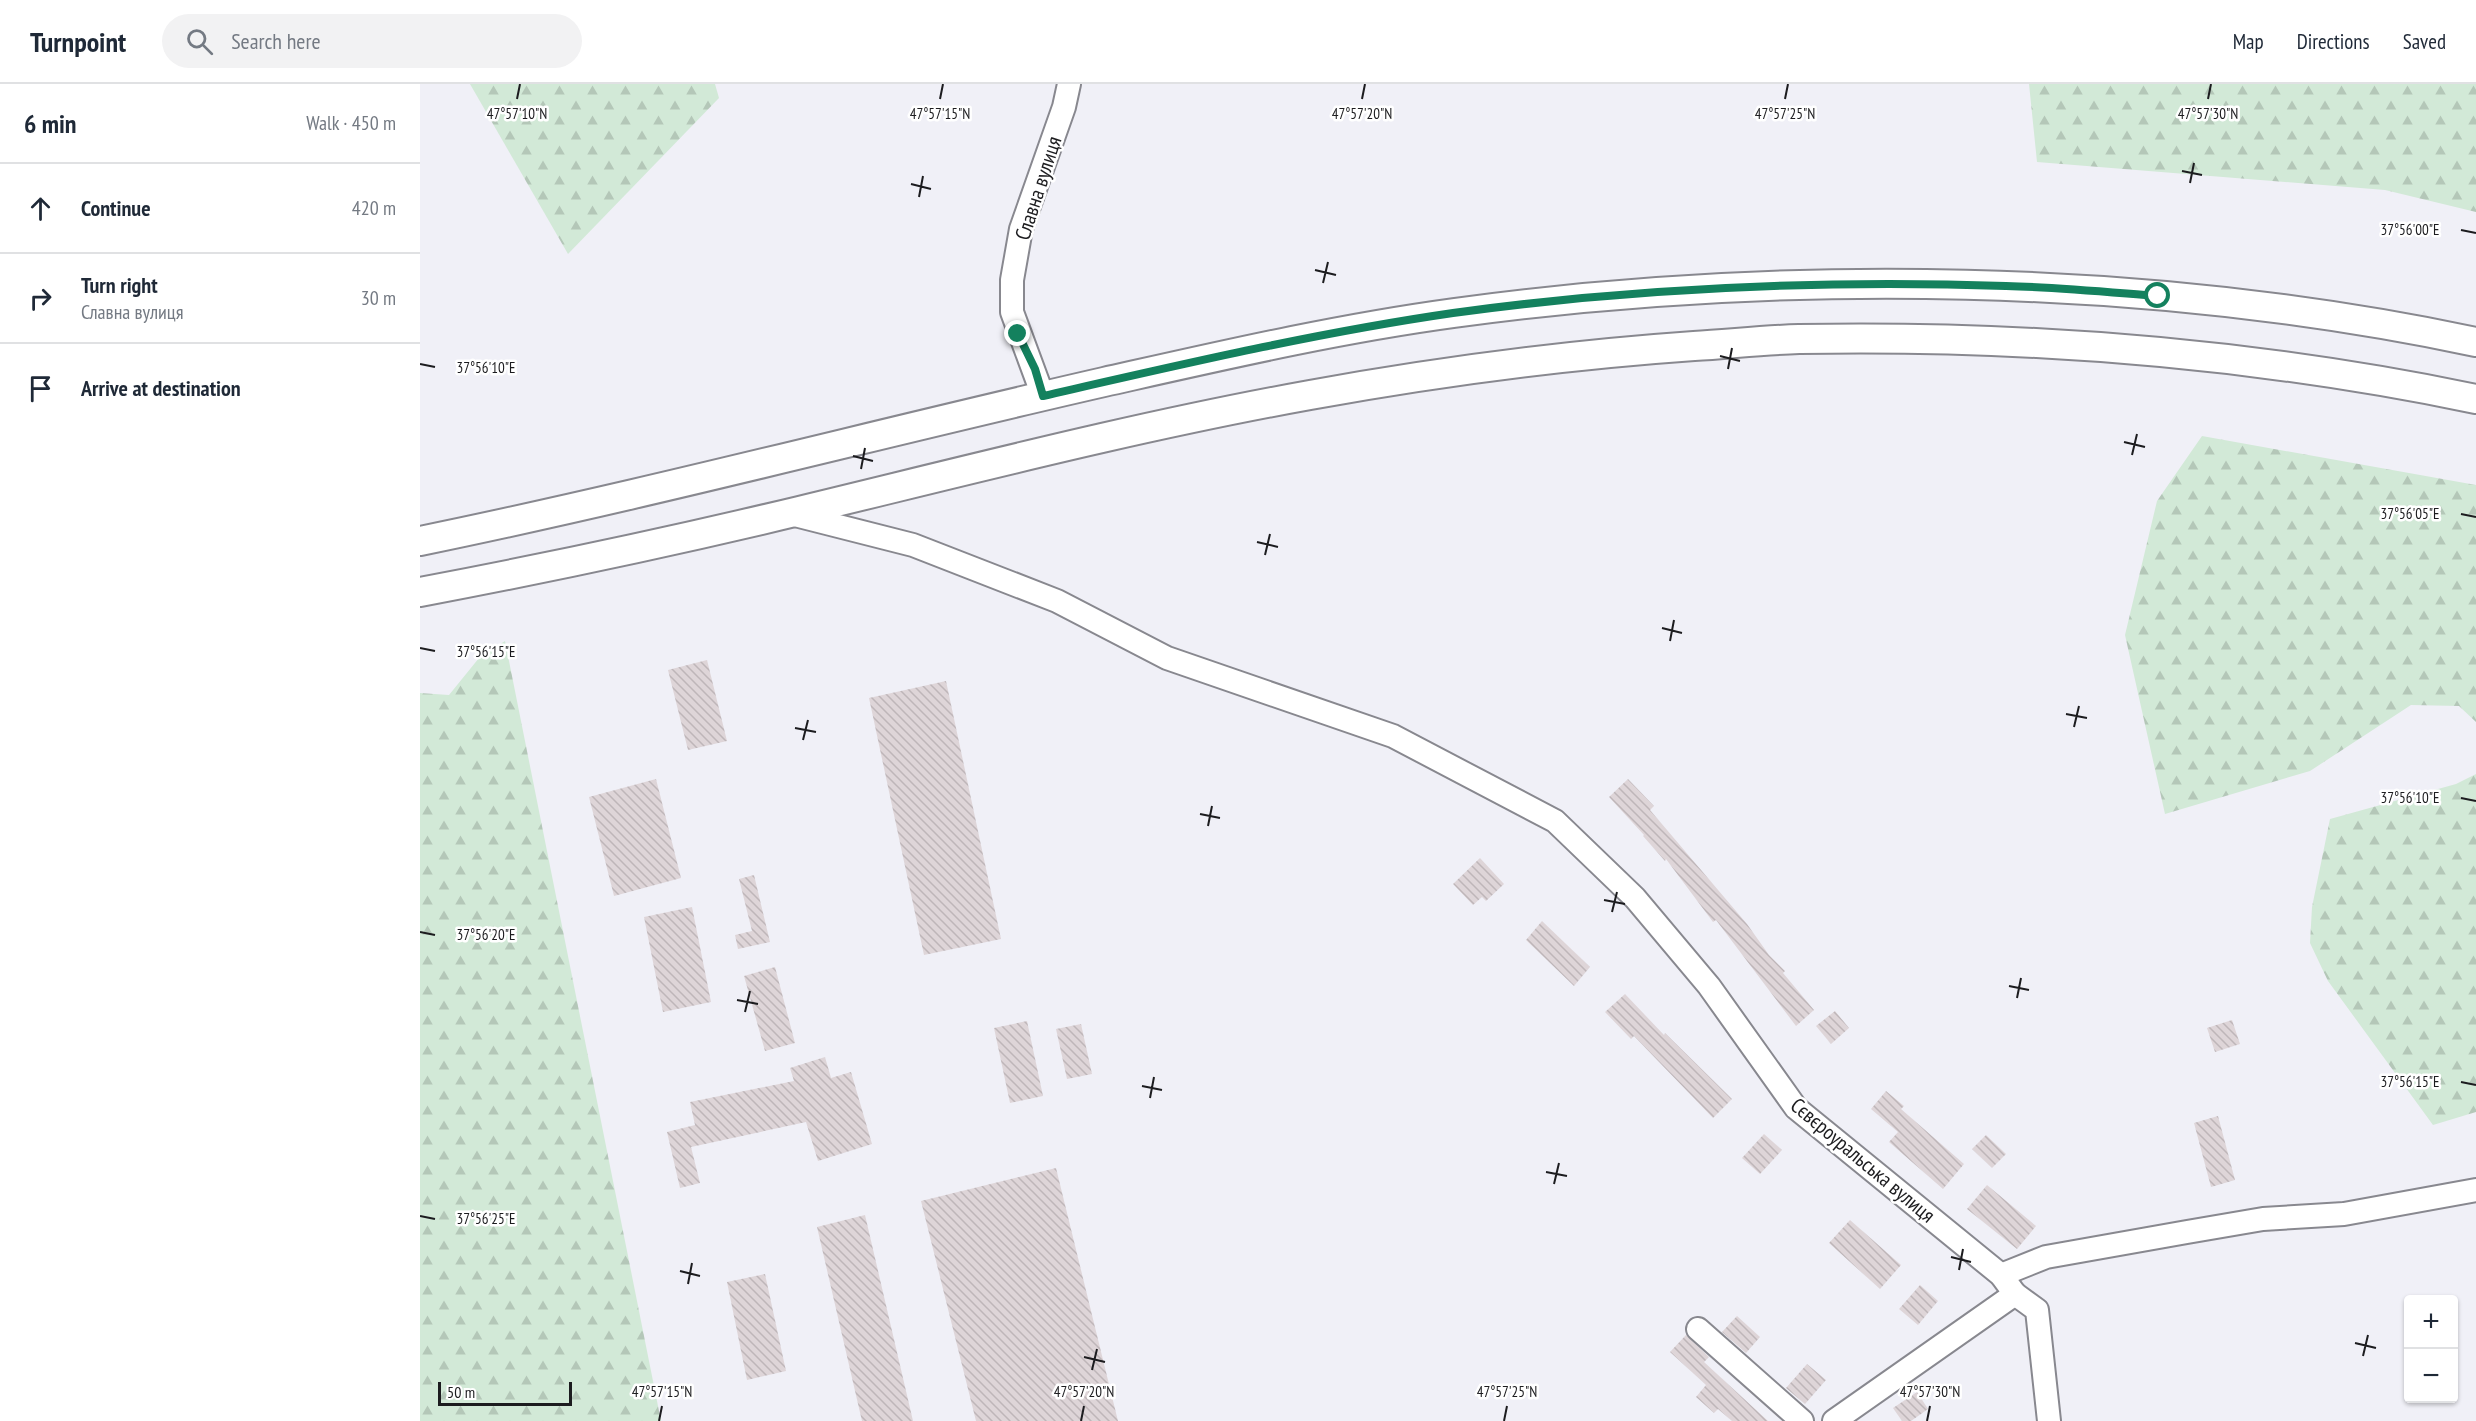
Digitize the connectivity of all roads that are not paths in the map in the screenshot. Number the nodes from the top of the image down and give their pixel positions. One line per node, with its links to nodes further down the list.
1 (1069, 84): 3 (street, Славна вулиця)
2 (2476, 342): 3 (main road)
3 (1043, 396): 6 (main road)
4 (2476, 399): 5 (main road)
5 (790, 513): 7 (main road); 9 (street, Сєвєроуральська вулиця)
6 (420, 541)
7 (420, 592)
8 (2476, 1190): 9 (street)
9 (2001, 1275): 10 (street, Сєвєроуральська вулиця)
10 (2015, 1294): 13 (street); 14 (street, Сєвєроуральська вулиця)
11 (1698, 1329): 12 (street)
12 (1802, 1421)
13 (1834, 1421)
14 (2049, 1421)

